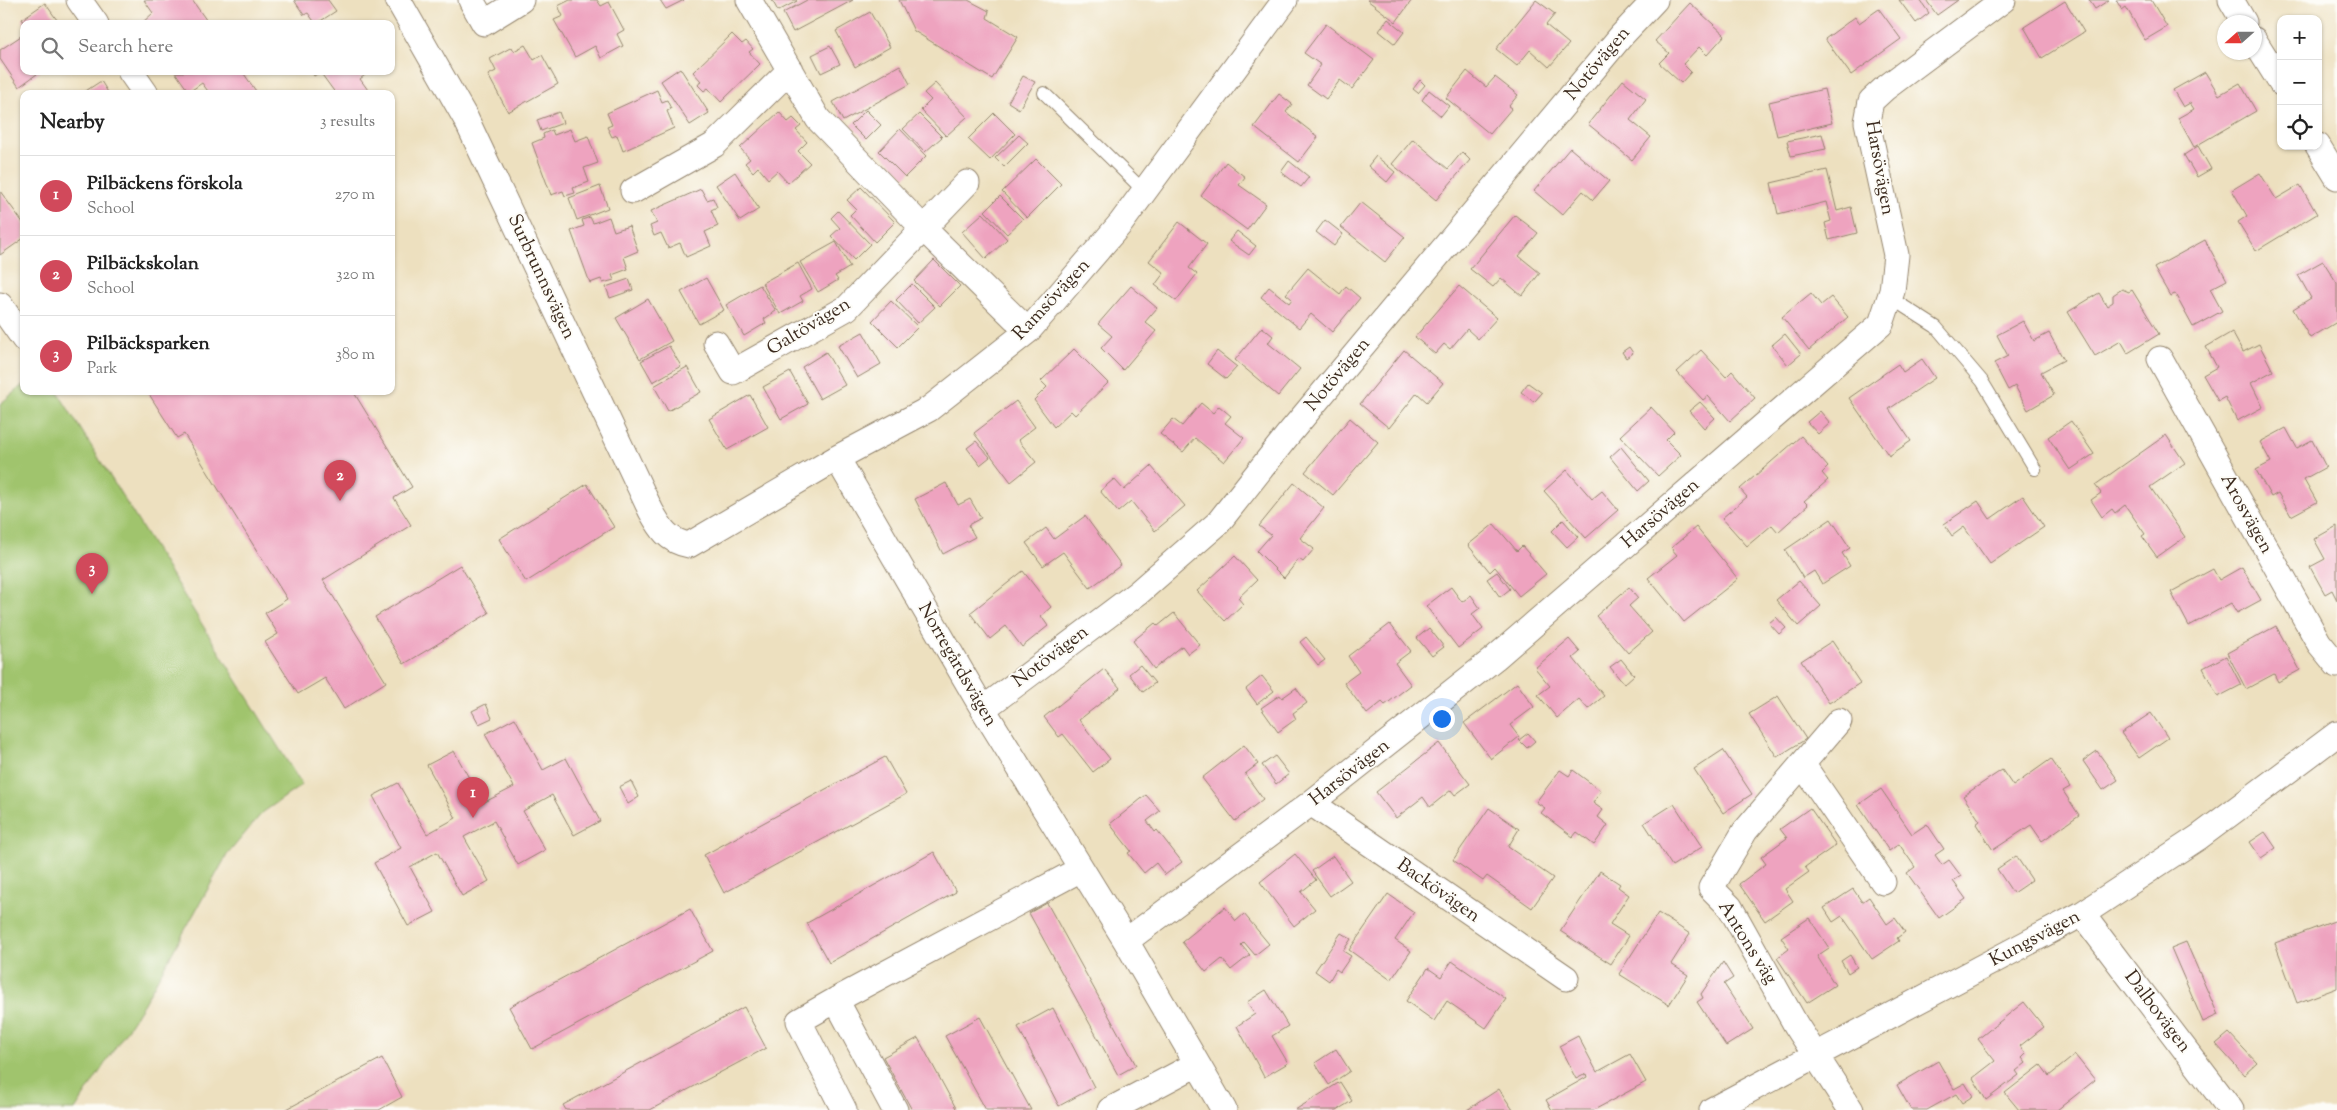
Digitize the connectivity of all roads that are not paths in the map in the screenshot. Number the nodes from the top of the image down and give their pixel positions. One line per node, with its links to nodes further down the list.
1 (79, 0): 11 (street)
2 (398, 0): 32 (street, Surbrunnsvägen)
3 (471, 0): 4 (street)
4 (521, 0)
5 (749, 0): 13 (street)
6 (1285, 0): 22 (street, Ramsövägen)
7 (1655, 0): 34 (street, Notövägen)
8 (2003, 0): 24 (street, Harsövägen)
9 (2231, 0): 10 (street)
10 (2240, 15)
11 (93, 20)
12 (2262, 53): 15 (street)
13 (790, 70): 21 (street); 23 (street)
14 (133, 75): 16 (street)
15 (2277, 77)
16 (143, 90)
17 (1044, 93): 22 (lane)
18 (2320, 150): 19 (street)
19 (2337, 177)
20 (967, 183): 23 (street, Galtövägen)
21 (633, 191)
22 (1144, 191): 26 (street, Ramsövägen)
23 (924, 228): 26 (street); 28 (street, Galtövägen)
24 (1889, 298): 31 (lane); 38 (street, Harsövägen)
25 (0, 306): 27 (street)
26 (1028, 331): 30 (street, Ramsövägen)
27 (20, 334)
28 (716, 343)
29 (2160, 359): 33 (street, Arosvägen)
30 (837, 458): 32 (street, Ramsövägen); 34 (street, Norregårdsvägen)
31 (2035, 469)
32 (689, 545)
33 (2337, 665)
34 (982, 709): 39 (street, Norregårdsvägen)
35 (1839, 721): 37 (street, Antons väg)
36 (2337, 734): 41 (street, Kungsvägen)
37 (1803, 765): 40 (street); 45 (street, Antons väg)
38 (1311, 803): 42 (street, Harsövägen); 43 (street, Backövägen)
39 (1081, 869): 42 (street, Norregårdsvägen); 44 (street)
40 (1883, 882)
41 (2082, 914): 45 (street, Kungsvägen); 53 (street, Dalbovägen)
42 (1126, 941): 46 (street, Norregårdsvägen)
43 (1566, 978)
44 (836, 1000): 47 (street); 48 (street)
45 (1815, 1054): 51 (street, Kungsvägen); 52 (street)
46 (1198, 1064): 49 (street); 50 (street, Norregårdsvägen)
47 (844, 1110)
48 (895, 1110)
49 (1110, 1110)
50 (1224, 1110)
51 (1712, 1110)
52 (1851, 1110)
53 (2231, 1110)

